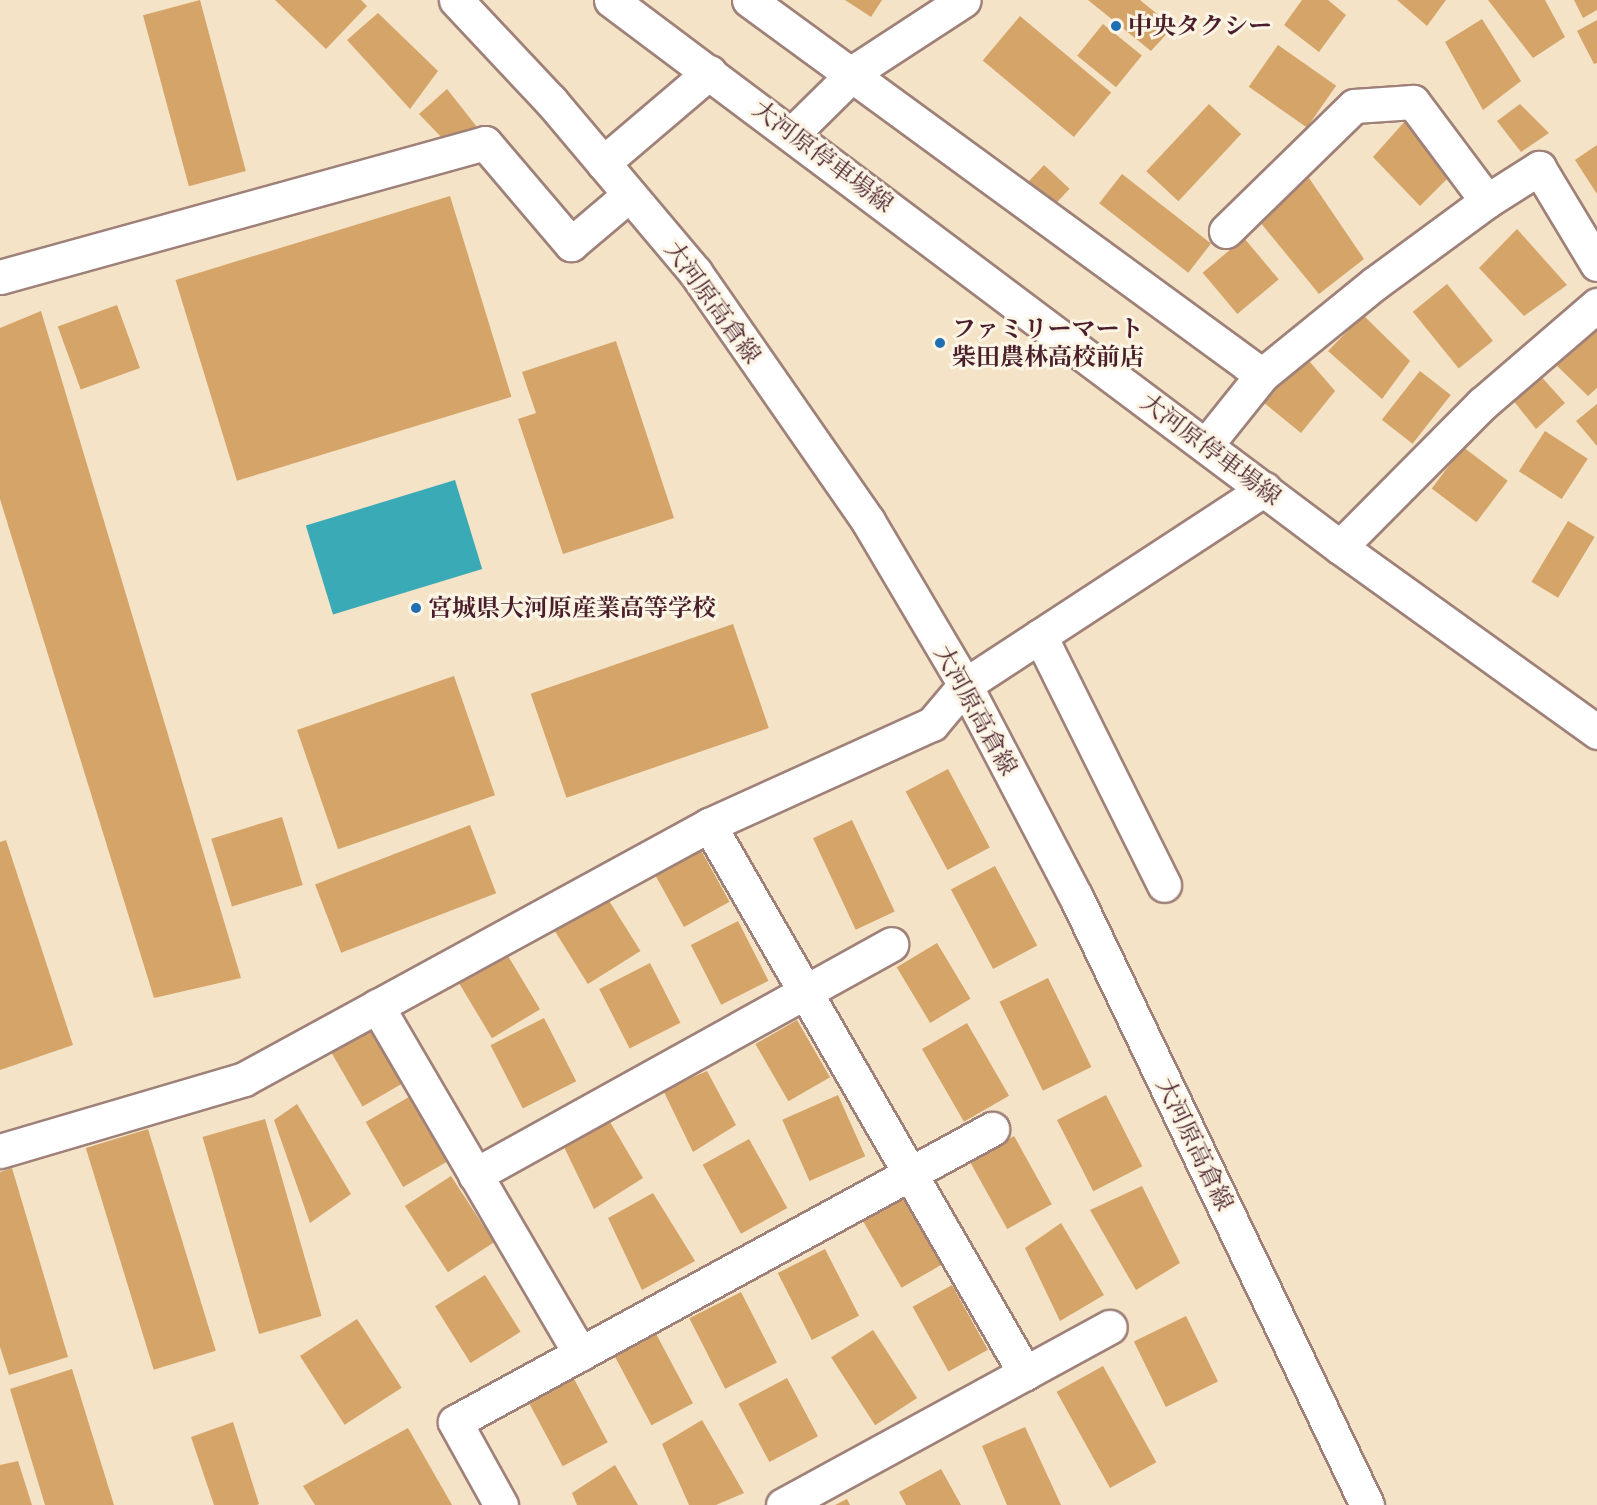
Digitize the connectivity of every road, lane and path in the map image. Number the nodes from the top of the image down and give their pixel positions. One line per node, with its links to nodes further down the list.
1 (456, 0): 8 (street, 大河原高倉線)
2 (610, 0): 5 (street, 大河原停車場線)
3 (749, 0): 6 (street)
4 (964, 0): 6 (street)
5 (710, 72): 7 (street, 大河原停車場線); 8 (street)
6 (852, 75): 7 (street); 15 (street)
7 (793, 134): 16 (street, 大河原停車場線)
8 (603, 163): 9 (street, 大河原高倉線)
9 (629, 195): 13 (street); 20 (street, 大河原高倉線)
10 (1487, 201): 11 (street); 12 (street); 15 (street)
11 (1226, 231)
12 (1597, 264)
13 (0, 277)
14 (1597, 305): 18 (street)
15 (1262, 375): 16 (street)
16 (1206, 445): 17 (street, 大河原停車場線)
17 (1264, 489): 18 (street, 大河原停車場線); 19 (street)
18 (1340, 547): 21 (street, 大河原停車場線)
19 (1040, 636): 20 (street); 23 (street)
20 (965, 685): 22 (street); 34 (street, 大河原高倉線)
21 (1597, 732)
22 (709, 825): 25 (street); 26 (street)
23 (1164, 885)
24 (891, 944): 25 (street)
25 (805, 991): 29 (street); 30 (street)
26 (377, 1006): 28 (street); 30 (street)
27 (992, 1129): 29 (street)
28 (0, 1150)
29 (910, 1174): 32 (street); 33 (street)
30 (475, 1175): 32 (street)
31 (1110, 1327): 33 (street)
32 (580, 1354): 35 (street)
33 (1025, 1373): 36 (street)
34 (1367, 1504)
35 (501, 1505)
36 (783, 1505)

